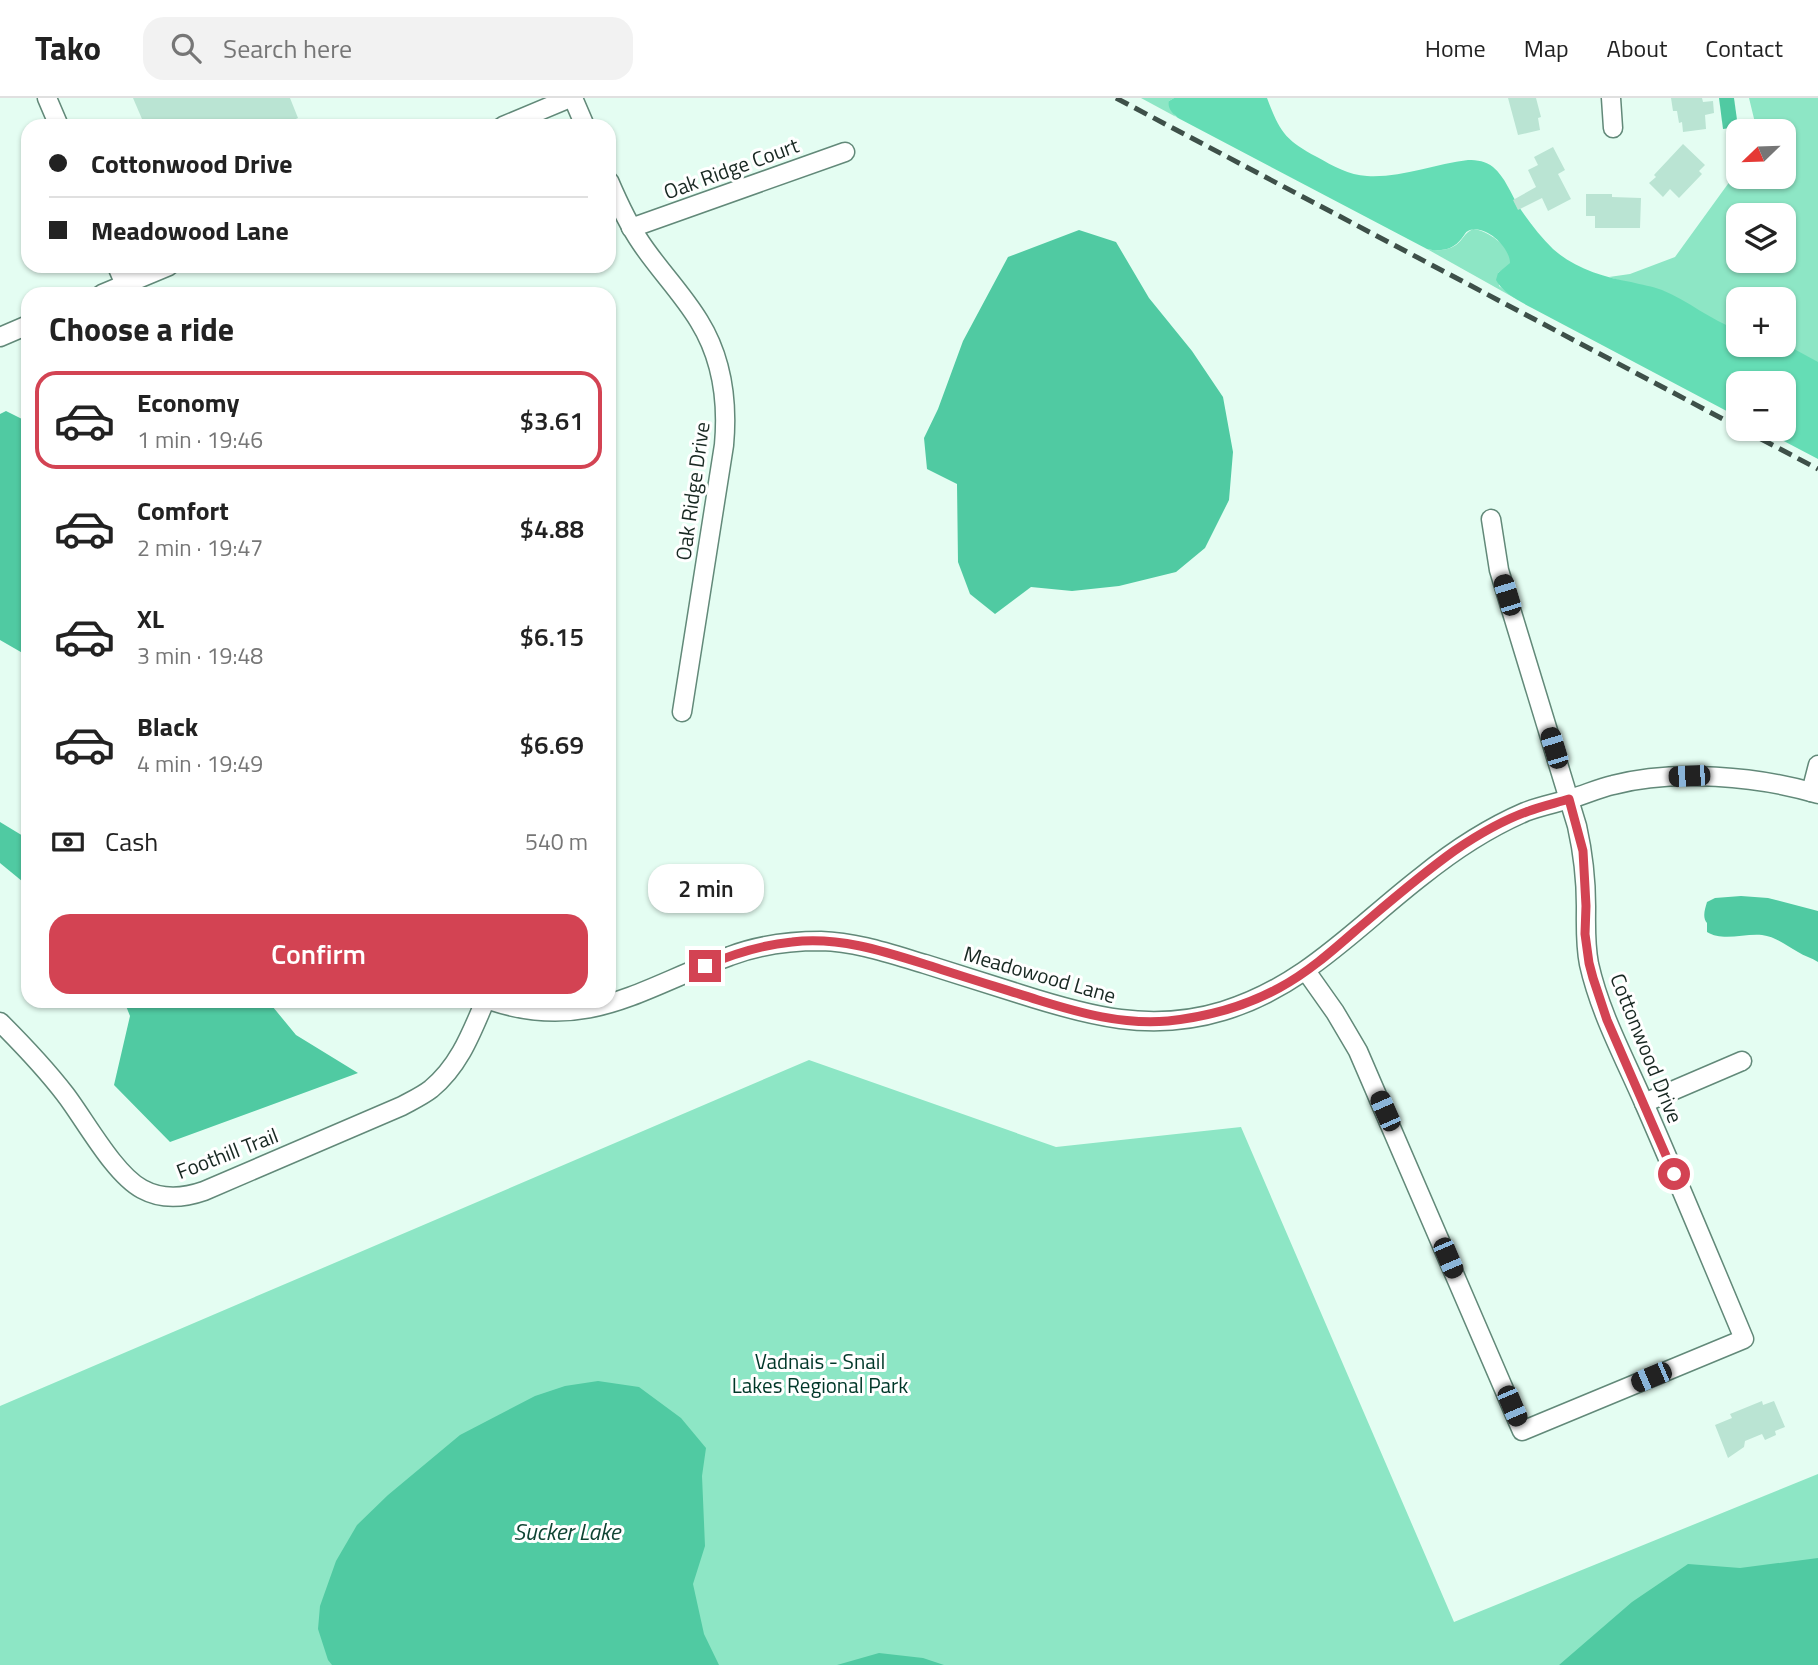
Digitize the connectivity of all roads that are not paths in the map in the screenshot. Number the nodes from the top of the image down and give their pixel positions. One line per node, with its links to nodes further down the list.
1 (47, 98): 4 (street)
2 (572, 98): 5 (street); 6 (street)
3 (1611, 98): 7 (street)
4 (56, 119)
5 (520, 119)
6 (582, 119)
7 (1613, 128)
8 (845, 152): 10 (street, Oak Ridge Court)
9 (616, 196): 10 (street, Oak Ridge Drive)
10 (631, 228): 16 (street, Oak Ridge Drive)
11 (156, 273): 12 (street)
12 (131, 287)
13 (21, 328): 14 (street)
14 (0, 337)
15 (1491, 519): 19 (street, Cottonwood Drive)
16 (682, 712)
17 (1818, 765): 18 (street)
18 (1814, 793): 19 (street, Meadowood Lane)
19 (1569, 799): 20 (street, Meadowood Lane); 27 (street, Cottonwood Drive)
20 (1306, 971): 21 (street, Meadowood Lane); 27 (street, Cottonwood Drive)
21 (616, 1002)
22 (482, 1008): 25 (street, Foothill Trail)
23 (519, 1008): 24 (street, Meadowood Lane)
24 (597, 1008)
25 (0, 1022)
26 (1742, 1061): 27 (street)
27 (1644, 1103)

